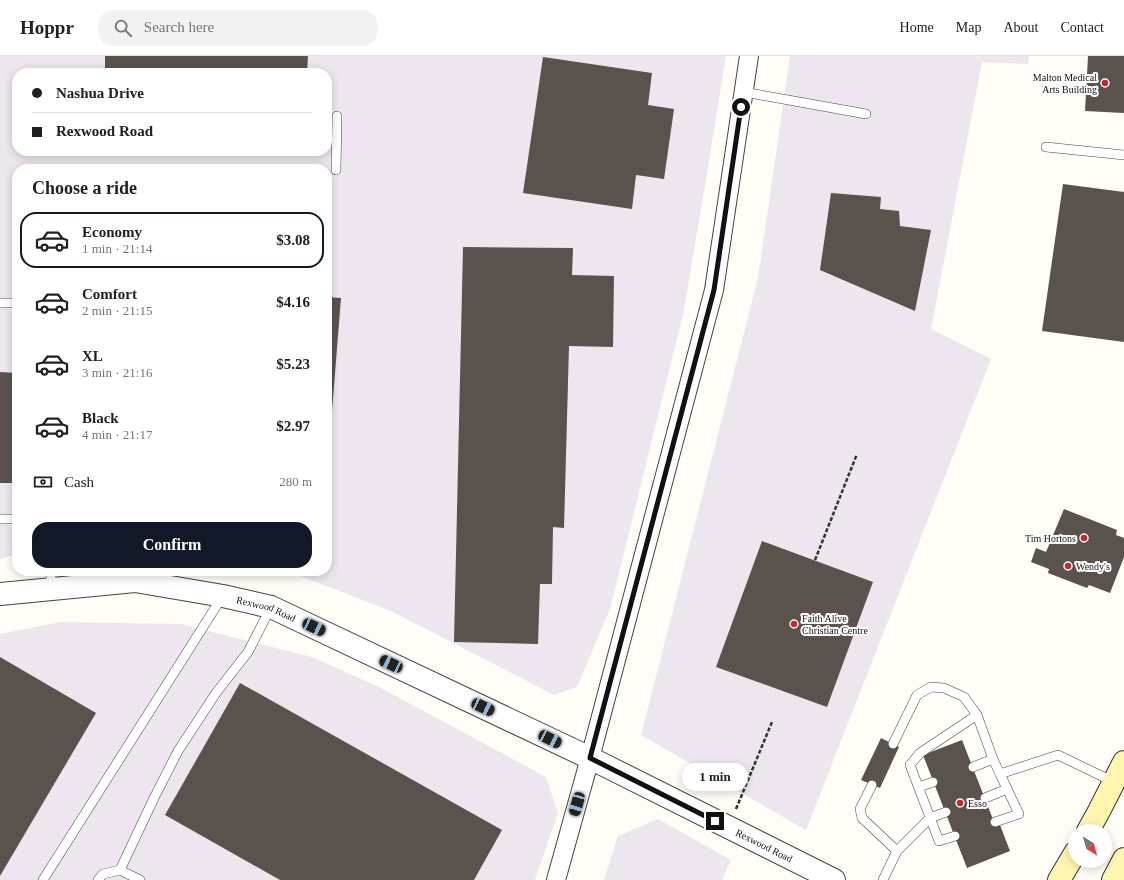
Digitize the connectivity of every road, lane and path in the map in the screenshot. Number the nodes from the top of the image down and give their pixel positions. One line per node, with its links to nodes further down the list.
1 (749, 56): 2 (street)
2 (744, 92): 3 (lane); 21 (street)
3 (866, 114)
4 (337, 116): 7 (lane)
5 (1046, 147): 6 (lane)
6 (1124, 156)
7 (336, 170)
8 (0, 302): 9 (lane)
9 (12, 303)
10 (857, 454): 13 (path)
11 (0, 519): 12 (lane)
12 (12, 519)
13 (815, 560)
14 (51, 580): 15 (street, Rexwood Road); 16 (street, Rexwood Road)
15 (0, 594)
16 (223, 596): 17 (street, Rexwood Road); 42 (lane)
17 (270, 607): 21 (street, Rexwood Road); 41 (lane)
18 (977, 715): 20 (lane); 22 (lane); 29 (lane)
19 (772, 722): 36 (path)
20 (893, 744)
21 (590, 758): 36 (street, Rexwood Road); 45 (street)
22 (993, 759): 24 (lane); 25 (lane)
23 (1124, 762): 27 (main road)
24 (973, 767)
25 (1000, 774): 27 (lane); 30 (lane)
26 (934, 782): 29 (lane)
27 (1114, 782): 35 (main road)
28 (872, 785): 38 (lane)
29 (919, 788): 33 (lane)
30 (1007, 790): 31 (lane); 34 (lane)
31 (985, 798)
32 (946, 812): 33 (lane)
33 (930, 818): 37 (lane); 38 (lane)
34 (994, 822)
35 (1092, 824)
36 (729, 828): 46 (street, Rexwood Road)
37 (955, 836)
38 (897, 851): 47 (lane)
39 (1124, 859): 49 (main road)
40 (1068, 865): 48 (main road)
41 (120, 870): 43 (lane); 44 (lane)
42 (42, 880)
43 (98, 880)
44 (140, 880)
45 (556, 880)
46 (834, 880)
47 (883, 880)
48 (1059, 880)
49 (1113, 880)

